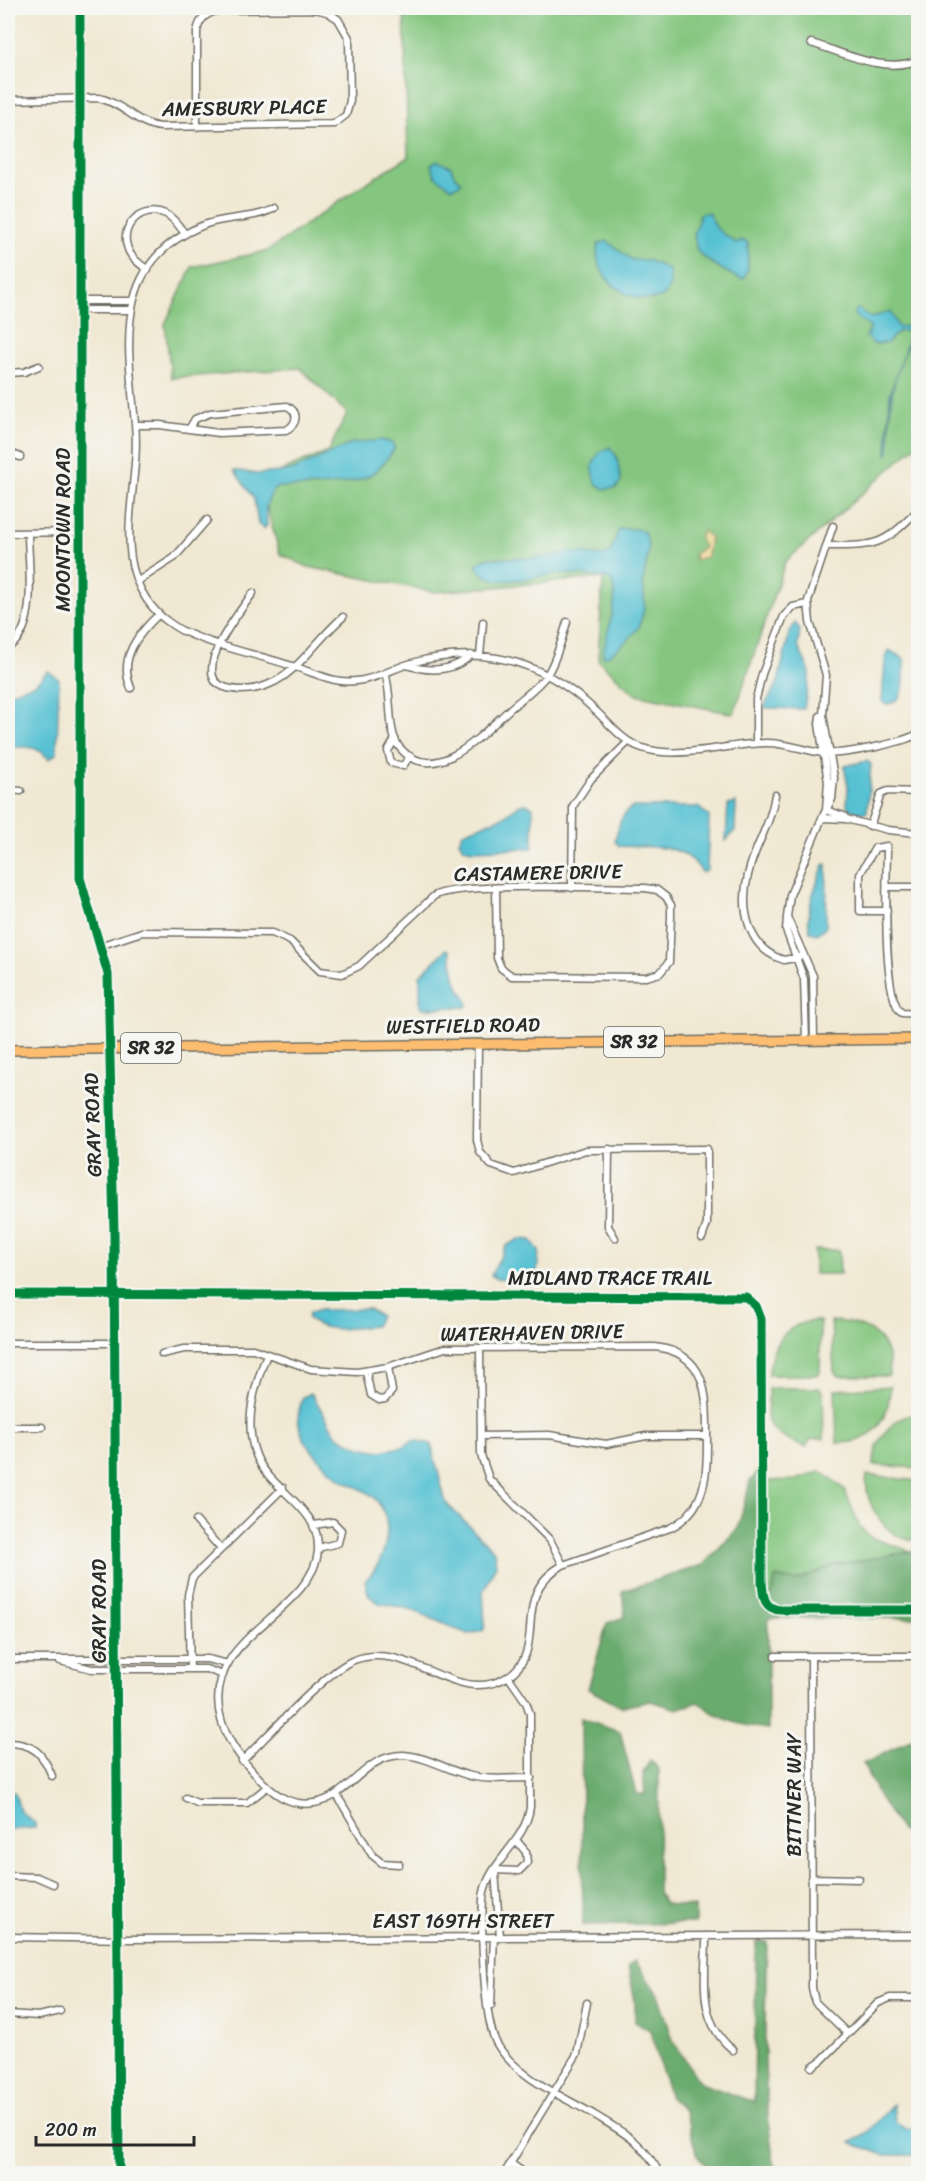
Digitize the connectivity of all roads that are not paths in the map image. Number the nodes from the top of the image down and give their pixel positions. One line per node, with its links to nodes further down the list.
1 (12, 8): 3 (street)
2 (80, 8): 6 (street, MOONTOWN ROAD)
3 (8, 13)
4 (811, 43): 5 (street)
5 (918, 60)
6 (80, 98): 7 (street, AMESBURY PLACE); 8 (street, AMESBURY PLACE); 12 (street, MOONTOWN ROAD)
7 (8, 100)
8 (197, 127): 8 (street, AMESBURY PLACE)
9 (274, 208): 10 (street)
10 (185, 234): 11 (street); 11 (street)
11 (148, 270): 13 (street)
12 (80, 301): 13 (street); 14 (street, MOONTOWN ROAD)
13 (132, 301): 15 (street)
14 (81, 310): 15 (street); 25 (street, MOONTOWN ROAD)
15 (130, 310): 18 (street)
16 (39, 366): 17 (street)
17 (8, 373)
18 (136, 425): 19 (street); 29 (street)
19 (189, 429): 19 (street)
20 (8, 452): 21 (street)
21 (20, 457)
22 (918, 510): 28 (street)
23 (207, 520): 29 (street)
24 (833, 526): 28 (street)
25 (81, 532): 27 (street); 66 (street, MOONTOWN ROAD)
26 (8, 533): 27 (street)
27 (28, 533): 37 (street)
28 (827, 546): 31 (street)
29 (138, 580): 32 (street)
30 (254, 593): 36 (street)
31 (807, 604): 48 (street); 49 (street)
32 (159, 614): 36 (street); 44 (street)
33 (343, 617): 41 (street)
34 (483, 622): 39 (street)
35 (567, 622): 43 (street)
36 (219, 644): 41 (street); 41 (street)
37 (8, 647)
38 (471, 655): 39 (street); 40 (street); 40 (street)
39 (480, 656): 43 (street)
40 (405, 665): 42 (street)
41 (295, 666): 42 (street)
42 (385, 673): 46 (street)
43 (547, 675): 47 (street); 50 (street)
44 (131, 688)
45 (918, 734): 49 (street)
46 (395, 740): 50 (street); 50 (street)
47 (628, 742): 48 (street); 62 (street)
48 (756, 743): 49 (street)
49 (827, 754): 55 (street)
50 (410, 756)
51 (8, 790): 52 (street)
52 (21, 791)
53 (918, 792): 58 (street)
54 (775, 795): 68 (street)
55 (826, 810): 56 (street); 57 (street)
56 (822, 818): 57 (street); 65 (street)
57 (846, 819): 58 (street)
58 (870, 826): 59 (street)
59 (918, 833)
60 (887, 887): 61 (street); 64 (street); 64 (street)
61 (918, 887)
62 (572, 888): 63 (street, CASTAMERE DRIVE); 63 (street, CASTAMERE DRIVE)
63 (496, 889): 66 (street, CASTAMERE DRIVE)
64 (887, 911): 69 (street)
65 (787, 917): 67 (street); 68 (street)
66 (102, 945): 73 (street, MOONTOWN ROAD)
67 (805, 954): 68 (street); 71 (street)
68 (796, 958): 71 (street)
69 (918, 1014)
70 (918, 1039): 71 (main road, WESTFIELD ROAD / SR 32)
71 (810, 1041): 72 (main road, WESTFIELD ROAD / SR 32)
72 (478, 1044): 73 (main road, WESTFIELD ROAD / SR 32); 75 (street)
73 (108, 1048): 74 (main road, WESTFIELD ROAD / SR 32); 79 (street, GRAY ROAD)
74 (8, 1050)
75 (609, 1149): 76 (street); 77 (street)
76 (615, 1238)
77 (702, 1238)
78 (8, 1343): 79 (street)
79 (115, 1343): 100 (street, GRAY ROAD)
80 (480, 1348): 83 (street, WATERHAVEN DRIVE); 87 (street); 88 (street, WATERHAVEN DRIVE)
81 (162, 1354): 82 (street, WATERHAVEN DRIVE)
82 (267, 1354): 84 (street, WATERHAVEN DRIVE); 89 (street)
83 (388, 1367): 84 (street, WATERHAVEN DRIVE); 84 (street)
84 (366, 1372)
85 (8, 1426): 86 (street)
86 (42, 1427)
87 (481, 1436): 88 (street); 94 (street)
88 (707, 1436): 94 (street)
89 (282, 1488): 91 (street); 92 (street)
90 (196, 1521): 92 (street)
91 (314, 1525): 93 (street); 93 (street)
92 (220, 1548): 101 (street)
93 (318, 1548): 102 (street)
94 (563, 1565): 106 (street)
95 (775, 1656): 96 (street)
96 (811, 1656): 97 (street); 118 (street, BITTNER WAY)
97 (918, 1656)
98 (8, 1659): 99 (street)
99 (54, 1659): 100 (street); 104 (street)
100 (118, 1659): 101 (street); 104 (street, GRAY ROAD)
101 (189, 1659): 102 (street); 103 (street)
102 (228, 1665): 105 (street)
103 (190, 1669): 104 (street); 105 (street)
104 (117, 1670): 127 (street, GRAY ROAD)
105 (223, 1675): 108 (street)
106 (508, 1676): 108 (street); 110 (street)
107 (8, 1743): 109 (street)
108 (242, 1761): 111 (street)
109 (52, 1776)
110 (531, 1778): 112 (street); 114 (street)
111 (267, 1787): 112 (street); 113 (street)
112 (337, 1795): 115 (street)
113 (186, 1798)
114 (516, 1840): 116 (street); 116 (street)
115 (399, 1864)
116 (495, 1870): 125 (street); 126 (street)
117 (8, 1876): 120 (street)
118 (811, 1878): 119 (street); 121 (street, BITTNER WAY)
119 (859, 1879)
120 (53, 1884)
121 (811, 1934): 122 (street, EAST 169TH STREET); 123 (street, EAST 169TH STREET); 133 (street, BITTNER WAY)
122 (918, 1935)
123 (706, 1936): 126 (street, EAST 169TH STREET); 134 (street)
124 (8, 1937): 127 (street, EAST 169TH STREET)
125 (483, 1937): 126 (street, EAST 169TH STREET); 127 (street, EAST 169TH STREET); 132 (street)
126 (497, 1937): 132 (street)
127 (118, 1939): 138 (street, GRAY ROAD)
128 (918, 1998): 133 (street)
129 (587, 2003): 136 (street)
130 (60, 2011): 131 (street)
131 (8, 2014)
132 (489, 2015): 136 (street)
133 (847, 2033): 135 (street)
134 (733, 2050)
135 (812, 2067)
136 (553, 2090): 137 (street); 141 (street)
137 (510, 2163): 139 (street); 140 (street)
138 (119, 2174)
139 (504, 2174)
140 (526, 2174)
141 (660, 2174)

